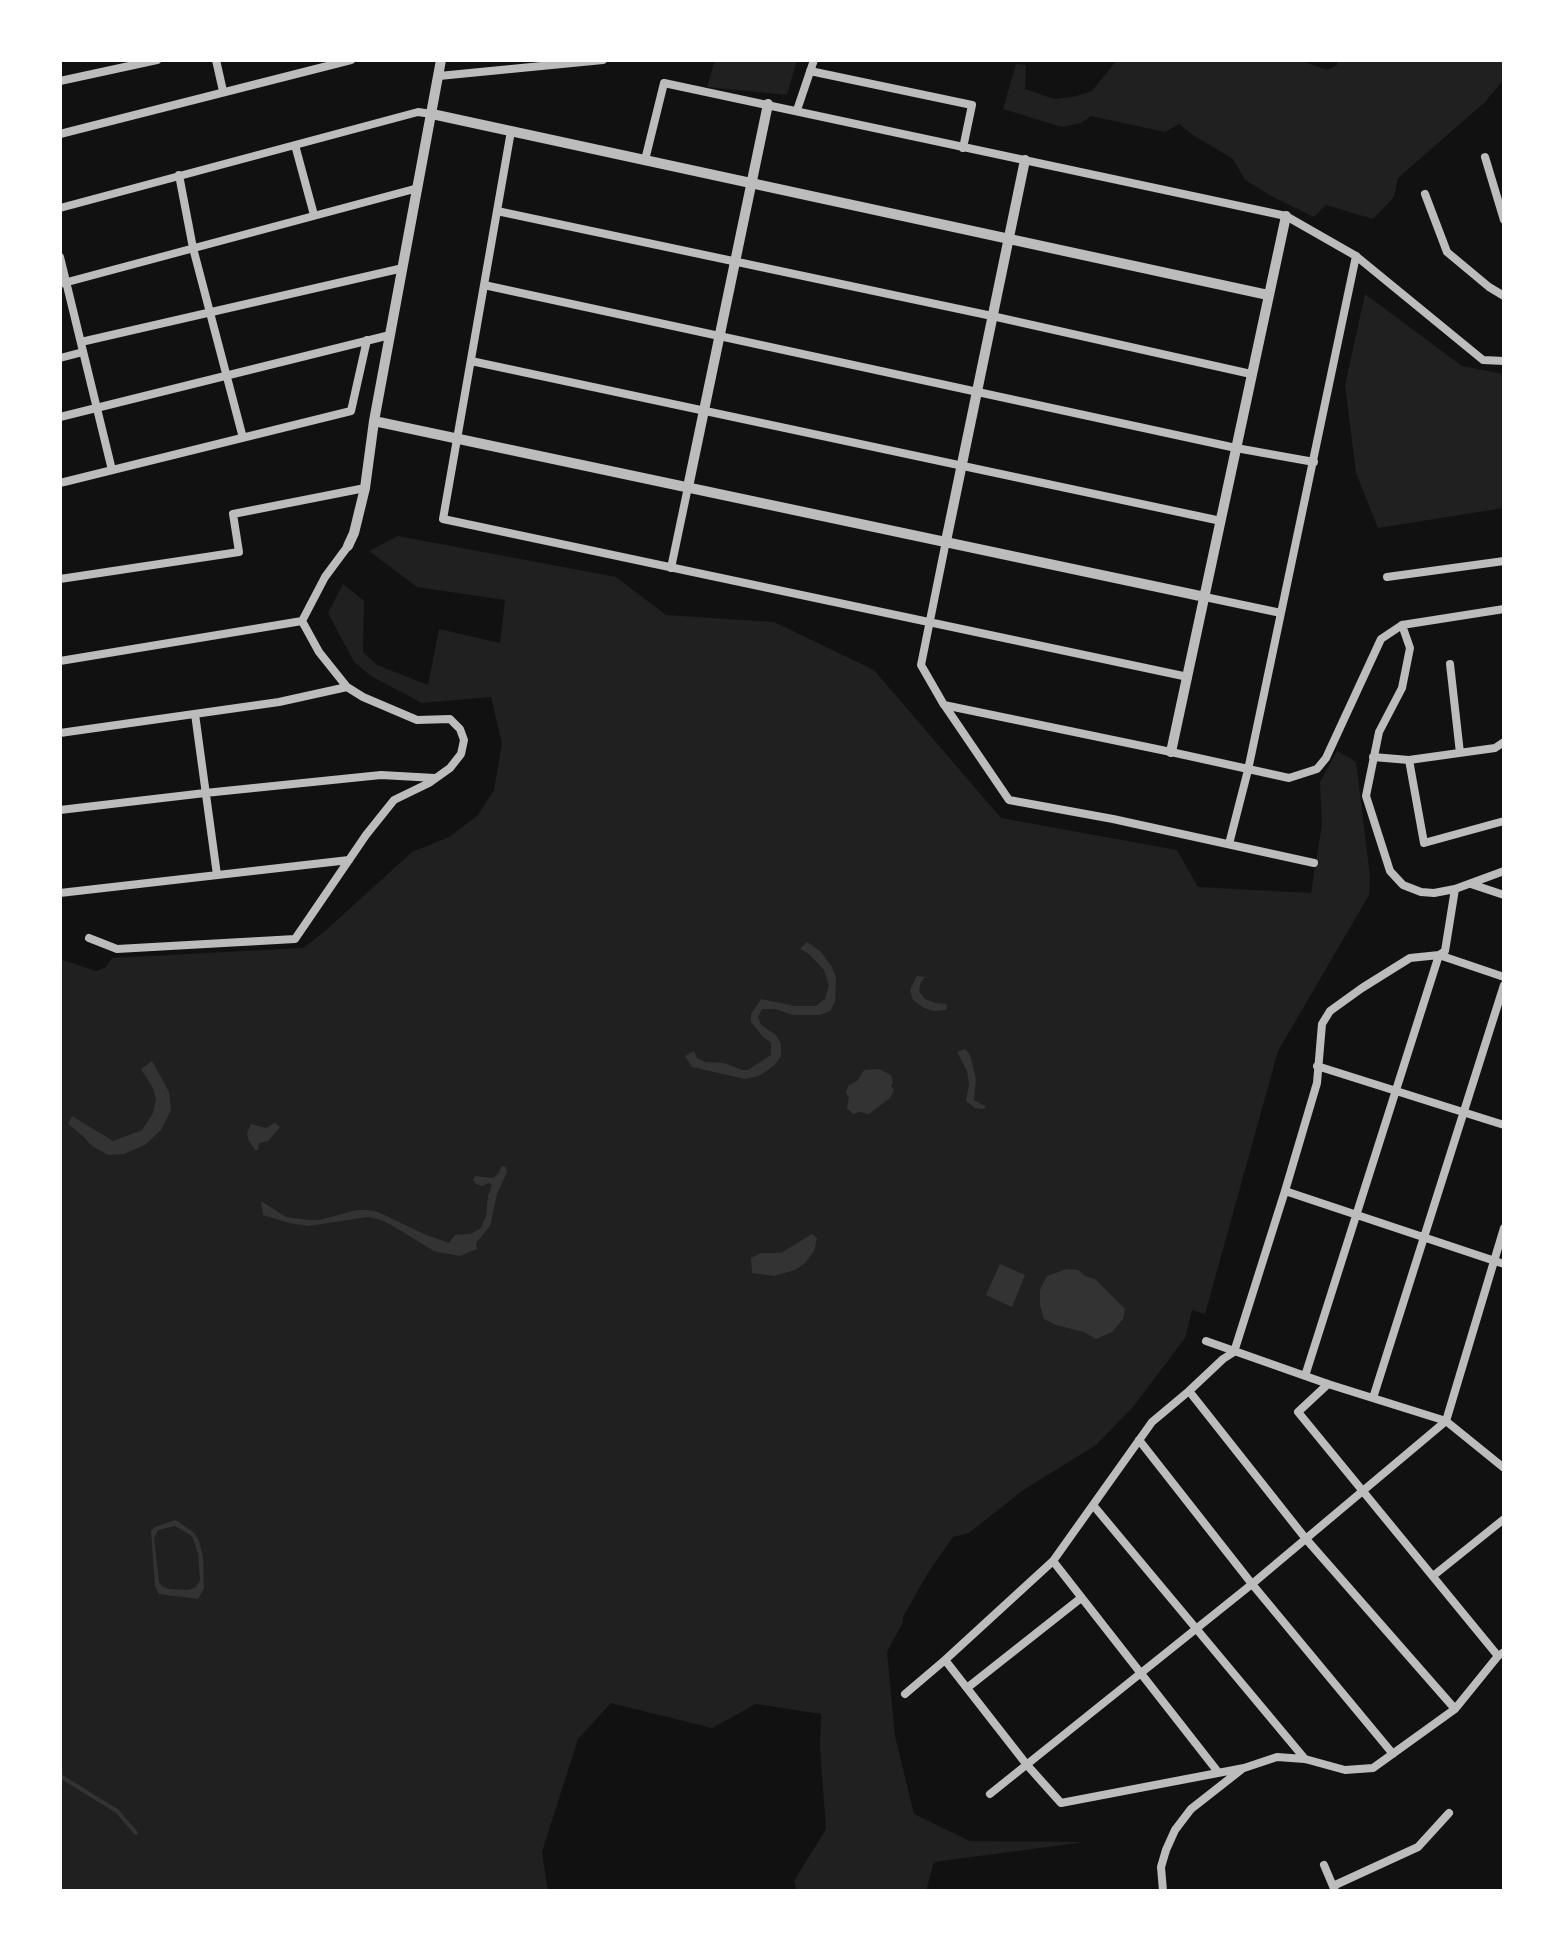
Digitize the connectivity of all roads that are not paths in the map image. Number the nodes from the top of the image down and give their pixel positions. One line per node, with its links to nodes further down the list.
1 (157, 60): 9 (street)
2 (216, 60): 10 (street)
3 (351, 60): 10 (street)
4 (441, 60): 8 (street)
5 (603, 60): 8 (street)
6 (814, 60): 7 (street)
7 (810, 71): 12 (street); 17 (street)
8 (439, 76): 13 (street)
9 (60, 81)
10 (223, 91): 15 (street)
11 (768, 104): 12 (street); 19 (street); 22 (street)
12 (797, 110): 17 (street)
13 (432, 114): 14 (street); 16 (street); 23 (street)
14 (511, 131): 19 (street); 26 (street)
15 (60, 134)
16 (295, 145): 21 (street); 27 (street)
17 (963, 148): 20 (street)
18 (1485, 157): 29 (street)
19 (645, 160): 22 (street)
20 (1025, 160): 28 (street); 30 (street)
21 (179, 175): 25 (street); 31 (street)
22 (751, 183): 30 (street); 34 (street)
23 (418, 188): 27 (street); 35 (street)
24 (1425, 194): 39 (street)
25 (60, 208)
26 (497, 211): 34 (street); 37 (street)
27 (314, 215): 31 (street)
28 (1286, 216): 32 (street); 38 (street)
29 (1504, 220)
30 (1008, 239): 38 (street); 41 (street)
31 (193, 248): 36 (street); 40 (street)
32 (1356, 256): 48 (street); 59 (street)
33 (60, 257): 36 (street)
34 (735, 261): 41 (street); 43 (street)
35 (403, 268): 40 (street); 42 (street)
36 (63, 283): 45 (street)
37 (484, 285): 43 (street); 47 (street)
38 (1268, 295): 49 (street)
39 (1504, 296)
40 (210, 313): 45 (street); 50 (street)
41 (992, 316): 49 (street); 51 (street)
42 (390, 335): 44 (street); 55 (street)
43 (720, 335): 51 (street); 53 (street)
44 (367, 340): 50 (street); 56 (street)
45 (82, 347): 46 (street); 52 (street)
46 (60, 358)
47 (471, 361): 53 (street); 57 (street)
48 (1504, 361)
49 (1251, 374): 58 (street)
50 (226, 376): 52 (street); 56 (street)
51 (977, 391): 58 (street); 60 (street)
52 (97, 407): 54 (street); 61 (street)
53 (704, 410): 60 (street); 63 (street)
54 (60, 417)
55 (374, 421): 57 (street); 64 (street)
56 (243, 438): 61 (street)
57 (457, 438): 63 (street); 69 (street)
58 (1236, 448): 59 (street); 65 (street)
59 (1314, 462): 74 (street)
60 (962, 466): 65 (street); 66 (street)
61 (112, 470): 62 (street)
62 (60, 483)
63 (688, 487): 66 (street); 69 (street)
64 (365, 488): 67 (street); 71 (street)
65 (1221, 521): 72 (street)
66 (946, 541): 72 (street); 76 (street)
67 (348, 546): 75 (street)
68 (1504, 561): 70 (street)
69 (671, 568): 76 (street)
70 (1387, 577)
71 (60, 579)
72 (1205, 597): 74 (street); 80 (street)
73 (1504, 609): 77 (street)
74 (1281, 613): 90 (street)
75 (302, 621): 78 (street); 81 (street)
76 (929, 623): 80 (street); 82 (street)
77 (1402, 625): 88 (street); 90 (street)
78 (60, 661)
79 (1450, 664): 87 (street)
80 (1188, 677): 86 (street)
81 (347, 687): 83 (street); 91 (street)
82 (944, 705): 86 (street); 95 (street)
83 (195, 714): 84 (street); 92 (street)
84 (60, 733)
85 (1504, 742): 87 (street)
86 (1171, 752): 90 (street)
87 (1460, 753): 89 (street)
88 (1373, 757): 89 (street); 101 (street)
89 (1409, 760): 94 (street)
90 (1248, 770): 95 (street)
91 (435, 778): 92 (street); 96 (street)
92 (205, 793): 93 (street); 99 (street)
93 (60, 810)
94 (1504, 821)
95 (1229, 844): 97 (street)
96 (349, 860): 99 (street); 104 (street)
97 (1314, 863)
98 (1504, 871): 100 (street)
99 (217, 875): 102 (street)
100 (1470, 884): 101 (street); 103 (street)
101 (1455, 889): 105 (street)
102 (60, 893)
103 (1504, 895)
104 (89, 938)
105 (1439, 955): 106 (street); 108 (street); 109 (street)
106 (1504, 977)
107 (1504, 985): 110 (street)
108 (1317, 1066): 109 (street); 112 (street)
109 (1396, 1091): 110 (street); 113 (street)
110 (1464, 1112): 111 (street); 115 (street)
111 (1504, 1125)
112 (1285, 1191): 113 (street); 119 (street)
113 (1357, 1215): 115 (street); 120 (street)
114 (1504, 1228): 116 (street)
115 (1423, 1237): 116 (street); 123 (street)
116 (1493, 1260): 117 (street); 124 (street)
117 (1504, 1264)
118 (1206, 1341): 119 (street)
119 (1234, 1352): 120 (street); 122 (street)
120 (1305, 1376): 121 (street)
121 (1328, 1384): 123 (street); 127 (street)
122 (1189, 1391): 125 (street); 130 (street)
123 (1373, 1398): 124 (street)
124 (1446, 1421): 126 (street); 127 (street)
125 (1139, 1440): 128 (street); 133 (street)
126 (1504, 1468)
127 (1363, 1491): 130 (street); 132 (street)
128 (1093, 1505): 131 (street); 135 (street)
129 (1504, 1519): 132 (street)
130 (1306, 1539): 133 (street); 141 (street)
131 (1053, 1561): 134 (street); 137 (street)
132 (1433, 1576): 136 (street)
133 (1252, 1584): 135 (street); 142 (street)
134 (1081, 1598): 138 (street); 139 (street)
135 (1197, 1628): 138 (street); 143 (street)
136 (1501, 1654): 141 (street)
137 (945, 1660): 139 (street); 140 (street)
138 (1140, 1674): 144 (street); 146 (street)
139 (967, 1688): 144 (street)
140 (905, 1694)
141 (1455, 1709): 142 (street)
142 (1393, 1754): 143 (street)
143 (1305, 1759): 145 (street)
144 (1027, 1765): 146 (street); 147 (street)
145 (1244, 1768): 146 (street); 151 (street)
146 (1218, 1772)
147 (990, 1794)
148 (1449, 1813): 150 (street)
149 (1324, 1865): 150 (street)
150 (1334, 1888)
151 (1163, 1891)

